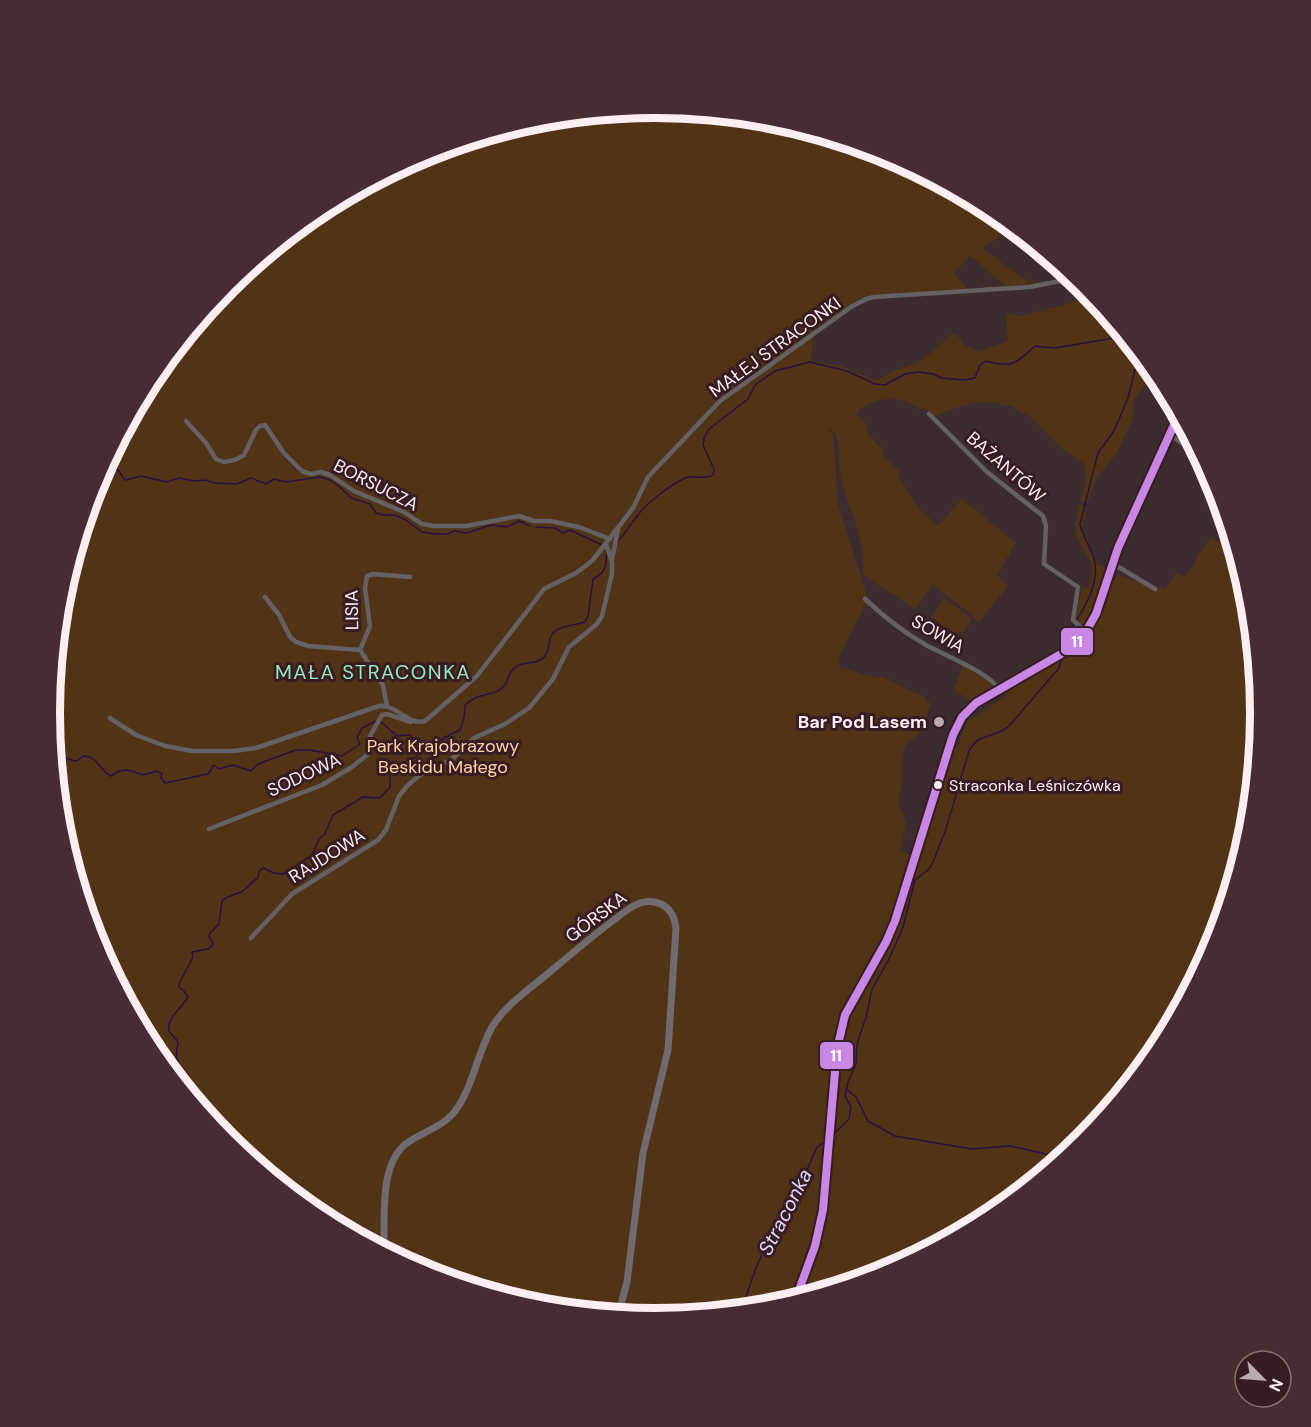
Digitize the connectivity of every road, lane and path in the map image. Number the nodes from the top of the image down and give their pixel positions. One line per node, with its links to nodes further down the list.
1 (1064, 280): 7 (street, MAŁEJ STRACONKI)
2 (929, 414): 16 (street, BAŻANTÓW)
3 (186, 421): 8 (street, BORSUCZA)
4 (1175, 423): 5 (street)
5 (1169, 434): 6 (street); 11 (street)
6 (1189, 448)
7 (618, 529): 8 (street, MAŁEJ STRACONKI); 10 (street, RAJDOWA)
8 (610, 538): 9 (street, MAŁEJ STRACONKI)
9 (607, 545): 10 (street, RAJDOWA); 21 (street, MAŁEJ STRACONKI)
10 (611, 559): 23 (street, RAJDOWA)
11 (1112, 563): 13 (street); 16 (street)
12 (410, 577): 17 (street, LISIA)
13 (1155, 589)
14 (265, 597): 17 (street, LISIA)
15 (865, 599): 18 (street, SOWIA)
16 (1086, 632): 18 (street)
17 (360, 650): 19 (street, LISIA)
18 (999, 689): 25 (street)
19 (387, 705): 20 (street); 21 (street)
20 (110, 718)
21 (415, 723): 22 (street, SODOWA)
22 (209, 829)
23 (251, 938)
24 (384, 1244): 26 (street, GÓRSKA)
25 (798, 1292)
26 (620, 1308)

